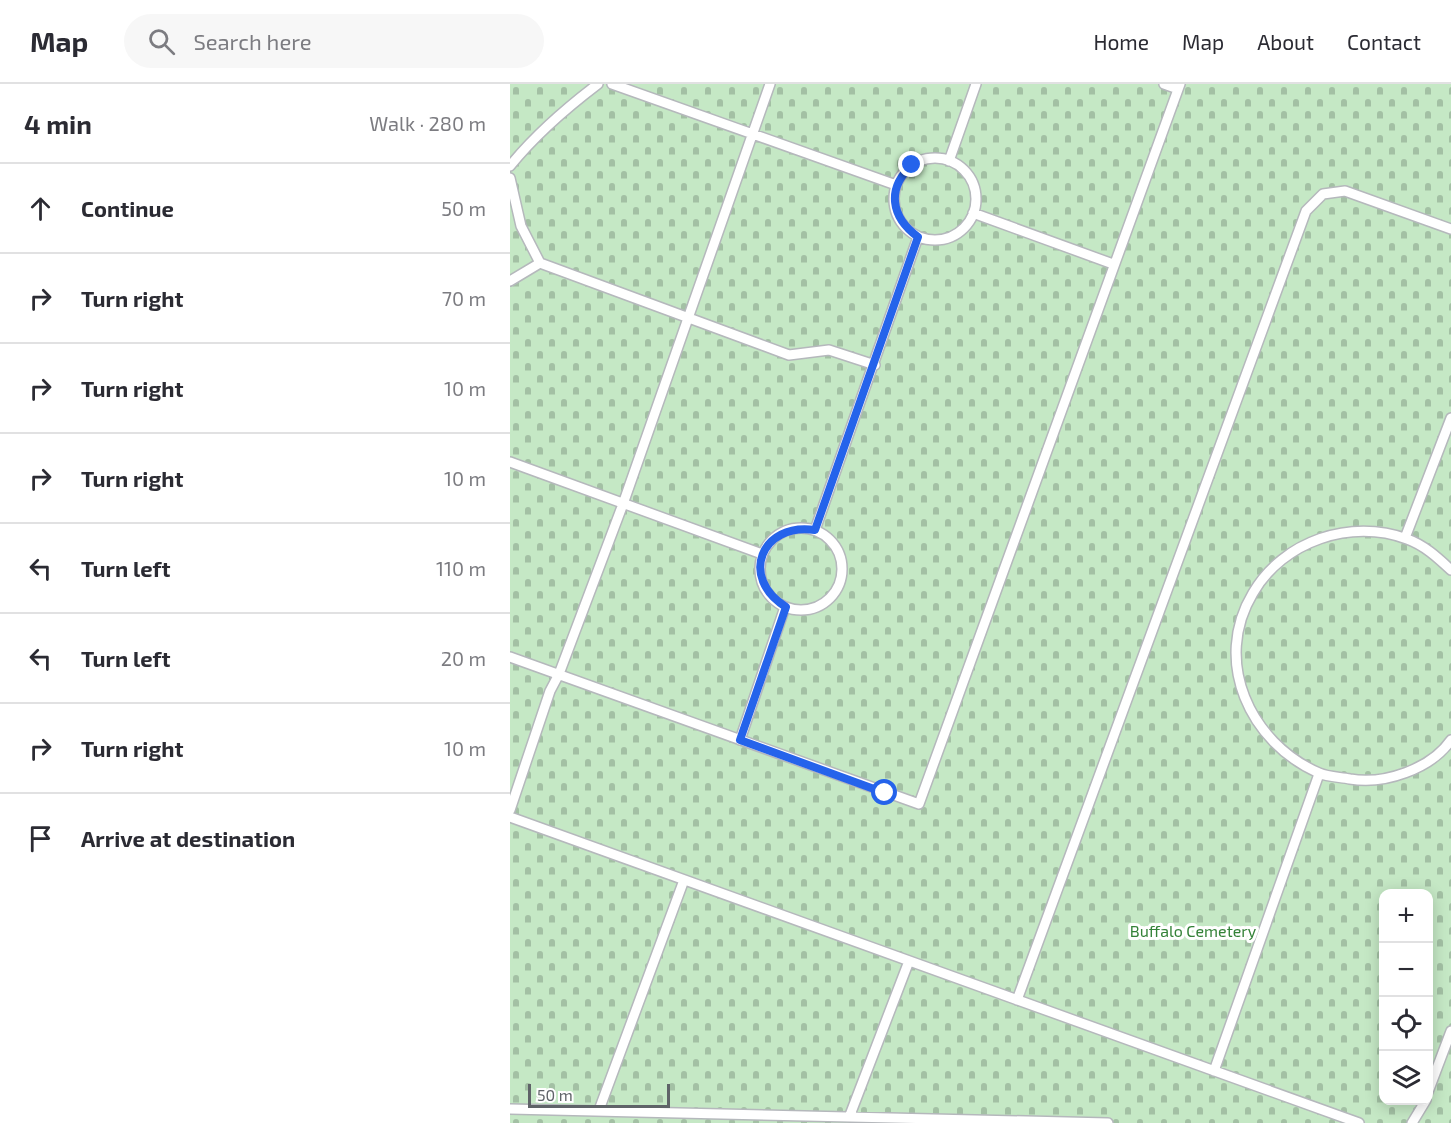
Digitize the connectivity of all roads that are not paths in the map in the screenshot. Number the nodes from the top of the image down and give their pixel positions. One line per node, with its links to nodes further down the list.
1 (598, 84): 9 (lane)
2 (612, 84): 7 (lane)
3 (770, 84): 7 (lane)
4 (976, 84): 8 (lane)
5 (1164, 84): 6 (lane)
6 (1179, 86): 16 (lane)
7 (753, 133): 11 (lane); 18 (lane)
8 (949, 161): 11 (lane); 12 (lane)
9 (510, 166)
10 (510, 178): 15 (lane)
11 (896, 185): 14 (lane)
12 (973, 213): 14 (lane); 16 (lane)
13 (1451, 229): 37 (lane)
14 (918, 237): 19 (lane)
15 (540, 263): 17 (lane); 18 (lane)
16 (1113, 264): 30 (lane)
17 (510, 281)
18 (687, 318): 19 (lane); 22 (lane)
19 (875, 365): 23 (lane)
20 (1451, 418): 24 (lane)
21 (510, 462): 22 (lane)
22 (623, 504): 25 (lane); 29 (lane)
23 (815, 530): 25 (lane); 27 (lane)
24 (1405, 538): 26 (lane); 32 (lane)
25 (762, 554): 27 (lane)
26 (1451, 570)
27 (786, 607): 30 (lane)
28 (510, 657): 29 (lane)
29 (559, 674): 30 (lane); 33 (lane)
30 (740, 740)
31 (1451, 740): 32 (lane)
32 (1320, 774): 39 (lane)
33 (510, 810)
34 (510, 817): 35 (lane)
35 (684, 880): 36 (lane); 43 (lane)
36 (909, 961): 37 (lane); 44 (lane)
37 (1017, 1000): 39 (lane)
38 (1451, 1031): 40 (lane)
39 (1214, 1071): 46 (lane)
40 (1433, 1079)
41 (1423, 1105): 47 (lane)
42 (510, 1109): 43 (lane)
43 (599, 1110): 44 (lane)
44 (850, 1115): 45 (lane)
45 (1108, 1123)
46 (1359, 1123)
47 (1412, 1123)

